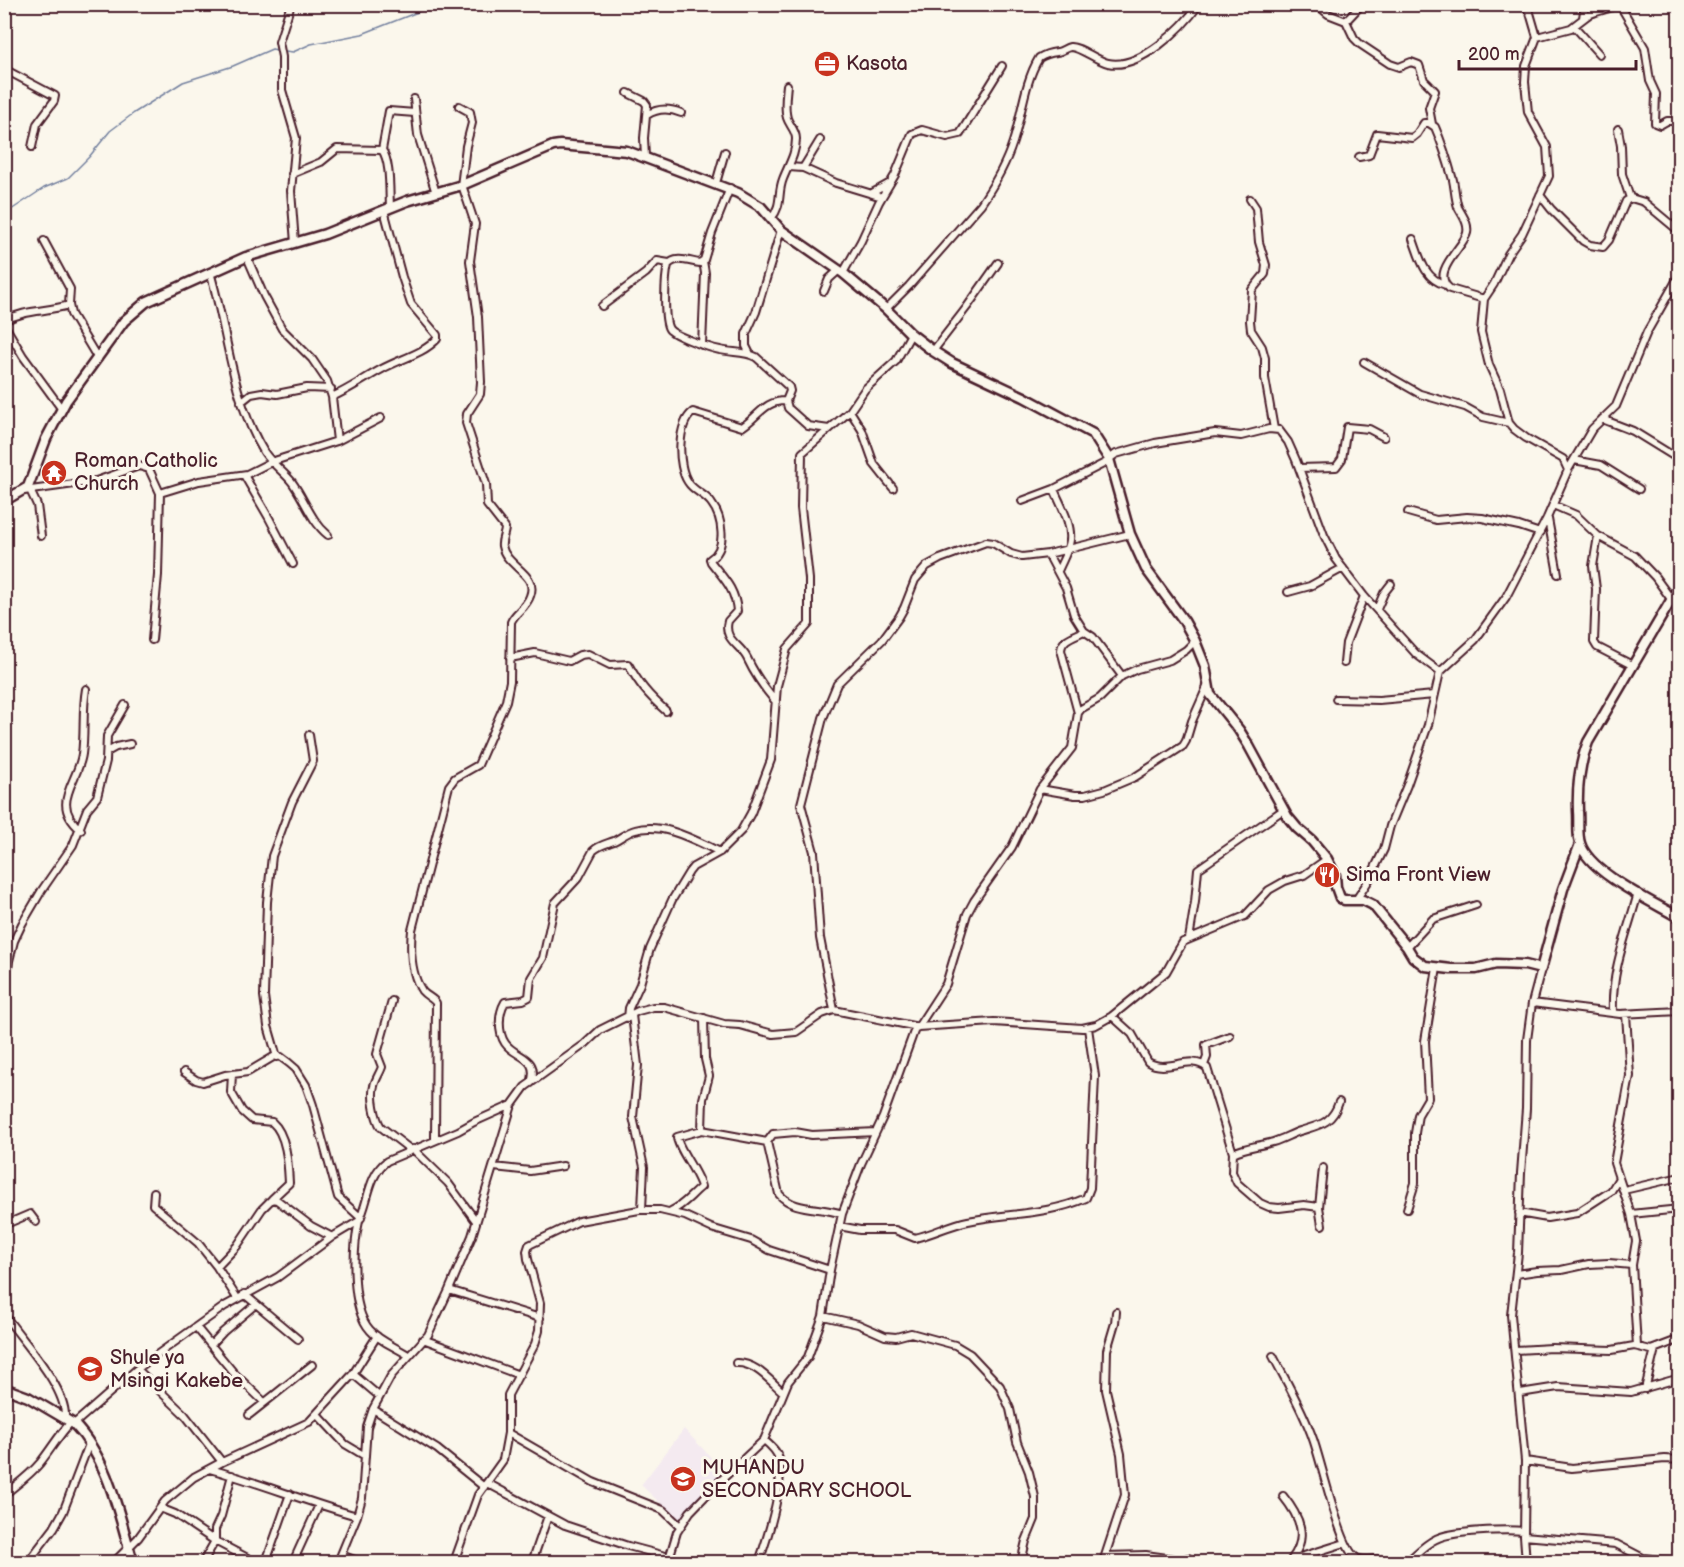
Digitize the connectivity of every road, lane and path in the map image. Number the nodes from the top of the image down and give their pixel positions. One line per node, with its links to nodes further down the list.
1 (291, 4): 32 (street)
2 (1199, 4): 62 (street)
3 (1316, 4): 8 (street)
4 (1362, 4): 8 (street)
5 (1524, 4): 10 (street)
6 (1585, 4): 7 (street)
7 (1583, 18): 9 (street); 21 (street)
8 (1346, 21): 22 (street)
9 (1574, 26): 10 (street); 11 (street)
10 (1537, 37): 39 (street)
11 (1599, 54)
12 (1002, 66): 34 (street)
13 (4, 69): 25 (street)
14 (787, 85): 30 (street)
15 (628, 93): 20 (street)
16 (414, 99): 18 (street)
17 (459, 106): 35 (street)
18 (415, 113): 26 (street); 37 (street)
19 (681, 113): 20 (street)
20 (647, 115): 28 (street)
21 (1680, 121)
22 (1432, 124): 29 (street); 57 (street)
23 (1618, 129): 41 (street)
24 (820, 140): 31 (street)
25 (32, 147)
26 (382, 150): 32 (street); 43 (street)
27 (725, 152): 33 (street)
28 (645, 157): 33 (street); 35 (street)
29 (1359, 157)
30 (789, 167): 31 (street); 44 (street)
31 (802, 168): 38 (street)
32 (292, 174): 49 (street)
33 (716, 183): 36 (street)
34 (890, 183): 38 (street); 40 (street)
35 (462, 186): 37 (street); 120 (street)
36 (730, 188): 44 (street); 51 (street)
37 (436, 193): 43 (street)
38 (872, 193): 40 (street)
39 (1540, 195): 41 (street); 59 (street)
40 (882, 197): 55 (street)
41 (1630, 198): 46 (street)
42 (1250, 199): 80 (street)
43 (387, 208): 49 (street); 71 (street)
44 (771, 219): 45 (street)
45 (781, 230): 55 (street); 67 (street)
46 (1680, 232)
47 (1413, 239): 57 (street)
48 (44, 241): 60 (street)
49 (295, 243): 50 (street)
50 (247, 257): 54 (street); 70 (street)
51 (703, 261): 52 (street); 65 (street)
52 (669, 263): 61 (street); 65 (street)
53 (998, 263): 66 (street)
54 (210, 272): 68 (street); 73 (street)
55 (841, 272): 58 (street); 62 (street)
56 (1680, 274): 77 (street)
57 (1446, 285): 59 (street)
58 (824, 291)
59 (1484, 299): 78 (street)
60 (69, 305): 63 (street); 68 (street)
61 (602, 306)
62 (886, 309): 64 (street)
63 (4, 323): 74 (street)
64 (911, 334): 66 (street); 75 (street)
65 (702, 345): 67 (street)
66 (933, 351): 83 (street)
67 (750, 354): 72 (street)
68 (98, 359): 74 (street)
69 (1364, 362): 78 (street)
70 (331, 389): 71 (street); 73 (street)
71 (332, 397): 82 (street)
72 (786, 401): 79 (street); 129 (street)
73 (242, 402): 86 (street)
74 (62, 408): 93 (street)
75 (850, 411): 79 (street); 90 (street)
76 (381, 418): 82 (street)
77 (1602, 419): 84 (street); 85 (street)
78 (1509, 423): 88 (street)
79 (829, 429): 129 (street)
80 (1274, 429): 83 (street); 87 (street)
81 (1384, 437): 87 (street)
82 (337, 441): 86 (street)
83 (1109, 460): 91 (street); 101 (street)
84 (1574, 460): 88 (street); 92 (street)
85 (1680, 460)
86 (271, 462): 89 (street); 102 (street)
87 (1299, 468): 108 (street)
88 (1568, 470): 97 (street)
89 (244, 476): 94 (street); 107 (street)
90 (893, 488)
91 (1054, 489): 96 (street); 105 (street)
92 (1640, 489)
93 (27, 490): 94 (street); 95 (street); 103 (street)
94 (160, 494): 118 (street)
95 (4, 501)
96 (1022, 501)
97 (1553, 505): 99 (street); 104 (street)
98 (1408, 512): 100 (street)
99 (1547, 518): 100 (street); 110 (street)
100 (1540, 533): 123 (street)
101 (1130, 534): 105 (street); 119 (street)
102 (328, 535)
103 (41, 536)
104 (1598, 536): 115 (street); 122 (street)
105 (1068, 547): 106 (street); 109 (street)
106 (1048, 554): 109 (street); 153 (street)
107 (293, 564)
108 (1343, 568): 113 (street); 114 (street)
109 (1058, 571): 117 (street)
110 (1558, 574)
111 (1391, 584): 116 (street)
112 (1680, 585): 115 (street)
113 (1288, 592)
114 (1365, 596): 116 (street); 121 (street)
115 (1671, 599): 122 (street)
116 (1377, 609): 123 (street)
117 (1084, 631): 124 (street); 132 (street)
118 (152, 640)
119 (1195, 641): 124 (street); 125 (street)
120 (510, 658): 131 (street); 172 (street)
121 (1344, 663)
122 (1632, 665): 139 (street)
123 (1440, 672): 127 (street)
124 (1122, 676): 132 (street)
125 (1207, 687): 136 (street); 137 (street)
126 (86, 689): 138 (street)
127 (1434, 695): 128 (street); 143 (street)
128 (1336, 699)
129 (776, 702): 140 (street)
130 (125, 705): 135 (street)
131 (666, 711)
132 (1078, 713): 136 (street)
133 (309, 735): 163 (street)
134 (130, 744): 135 (street)
135 (107, 752): 138 (street)
136 (1040, 789): 160 (street)
137 (1284, 810): 141 (street); 146 (street)
138 (81, 830): 152 (street)
139 (1580, 844): 142 (street); 149 (street)
140 (720, 852): 157 (street); 167 (street)
141 (1328, 860): 143 (street); 146 (street)
142 (1638, 893): 145 (street); 155 (street)
143 (1356, 900): 147 (street)
144 (1476, 905): 147 (street)
145 (1680, 918)
146 (1189, 939): 158 (street)
147 (1407, 947): 148 (street)
148 (1437, 968): 149 (street); 186 (street)
149 (1541, 969): 151 (street)
150 (392, 1001): 174 (street)
151 (1532, 1003): 155 (street); 190 (street)
152 (4, 1004)
153 (834, 1010): 159 (street); 160 (street)
154 (1680, 1011): 156 (street)
155 (1614, 1012): 156 (street)
156 (1626, 1014): 180 (street)
157 (630, 1016): 159 (street); 167 (street); 185 (street)
158 (1112, 1016): 161 (street); 164 (street)
159 (704, 1018): 170 (street)
160 (917, 1026): 161 (street); 171 (street)
161 (1088, 1028): 197 (street)
162 (1230, 1036): 164 (street)
163 (278, 1057): 166 (street); 192 (street)
164 (1204, 1065): 175 (street)
165 (184, 1072): 166 (street)
166 (232, 1074): 183 (street)
167 (530, 1083): 169 (street)
168 (1339, 1102): 175 (street)
169 (512, 1106): 172 (street); 177 (street)
170 (702, 1130): 173 (street); 188 (street)
171 (876, 1132): 173 (street); 189 (street)
172 (435, 1139): 174 (street)
173 (767, 1142): 189 (street)
174 (412, 1150): 192 (street); 193 (street)
175 (1233, 1154): 184 (street)
176 (563, 1166): 177 (street)
177 (494, 1167): 193 (street)
178 (1323, 1168): 184 (street)
179 (1680, 1177): 181 (street)
180 (1619, 1178): 181 (street); 190 (street)
181 (1624, 1190): 191 (street)
182 (154, 1192): 200 (street)
183 (272, 1199): 198 (street); 200 (street)
184 (1319, 1207): 196 (street)
185 (642, 1209): 188 (street); 210 (street)
186 (1407, 1209)
187 (1680, 1209): 191 (street)
188 (671, 1211): 201 (street)
189 (842, 1214): 197 (street)
190 (1519, 1214): 202 (street)
191 (1631, 1214): 199 (street)
192 (360, 1220): 198 (street); 212 (street)
193 (476, 1221): 203 (street)
194 (36, 1222): 195 (street)
195 (4, 1225)
196 (1322, 1225)
197 (839, 1226): 201 (street)
198 (332, 1237): 204 (street)
199 (1632, 1265): 202 (street); 217 (street)
200 (217, 1267): 205 (street)
201 (830, 1270): 209 (street)
202 (1516, 1274): 219 (street)
203 (449, 1290): 210 (street); 214 (street)
204 (244, 1294): 205 (street); 206 (street)
205 (237, 1298): 211 (street)
206 (256, 1304): 213 (street); 216 (street)
207 (1116, 1312): 263 (street)
208 (4, 1314): 239 (street)
209 (823, 1316): 232 (street); 279 (street)
210 (540, 1318): 226 (street)
211 (196, 1327): 216 (street); 224 (street)
212 (377, 1336): 220 (street); 225 (street)
213 (298, 1339)
214 (423, 1339): 220 (street); 226 (street)
215 (1680, 1339): 218 (street)
216 (211, 1345): 235 (street)
217 (1637, 1346): 218 (street); 219 (street)
218 (1655, 1349): 231 (street)
219 (1515, 1350): 233 (street)
220 (408, 1355): 234 (street)
221 (1273, 1356): 260 (street)
222 (736, 1364): 232 (street)
223 (312, 1365): 235 (street)
224 (137, 1369): 239 (street); 246 (street)
225 (352, 1374): 234 (street); 238 (street)
226 (519, 1375): 240 (street)
227 (1680, 1378): 228 (street)
228 (1671, 1380): 229 (street); 231 (street)
229 (1680, 1386)
230 (4, 1388): 239 (street)
231 (1646, 1389): 233 (street)
232 (783, 1392): 241 (street)
233 (1520, 1393): 245 (street)
234 (379, 1395): 236 (street)
235 (264, 1402): 237 (street)
236 (373, 1409): 243 (street); 249 (street)
237 (249, 1415)
238 (318, 1415): 243 (street); 246 (street)
239 (70, 1421): 242 (street); 251 (street)
240 (508, 1433): 249 (street); 257 (street)
241 (764, 1440): 257 (street); 278 (street)
242 (89, 1444): 261 (street); 267 (street)
243 (365, 1456): 255 (street)
244 (1680, 1460): 245 (street)
245 (1526, 1461): 258 (street)
246 (222, 1462): 247 (street)
247 (210, 1469): 248 (street); 254 (street)
248 (232, 1475): 250 (street); 259 (street)
249 (485, 1485): 256 (street); 276 (street)
250 (290, 1494): 253 (street); 272 (street)
251 (4, 1495)
252 (1282, 1496): 265 (street)
253 (320, 1505): 255 (street); 273 (street)
254 (160, 1508): 259 (street); 261 (street)
255 (357, 1516): 262 (street)
256 (548, 1516): 264 (street); 277 (street)
257 (680, 1526): 264 (street)
258 (1524, 1534): 266 (street); 282 (street); 283 (street)
259 (215, 1540): 270 (street); 271 (street)
260 (1345, 1543): 265 (street); 281 (street)
261 (128, 1547): 268 (street); 269 (street)
262 (341, 1555): 274 (street); 275 (street)
263 (1104, 1559): 280 (street)
264 (668, 1560)
265 (1289, 1561)
266 (1680, 1562)
267 (28, 1563)
268 (114, 1563)
269 (133, 1563)
270 (202, 1563)
271 (255, 1563)
272 (266, 1563)
273 (294, 1563)
274 (338, 1563)
275 (360, 1563)
276 (454, 1563)
277 (532, 1563)
278 (759, 1563)
279 (1021, 1563)
280 (1196, 1563)
281 (1389, 1563)
282 (1407, 1563)
283 (1526, 1563)

